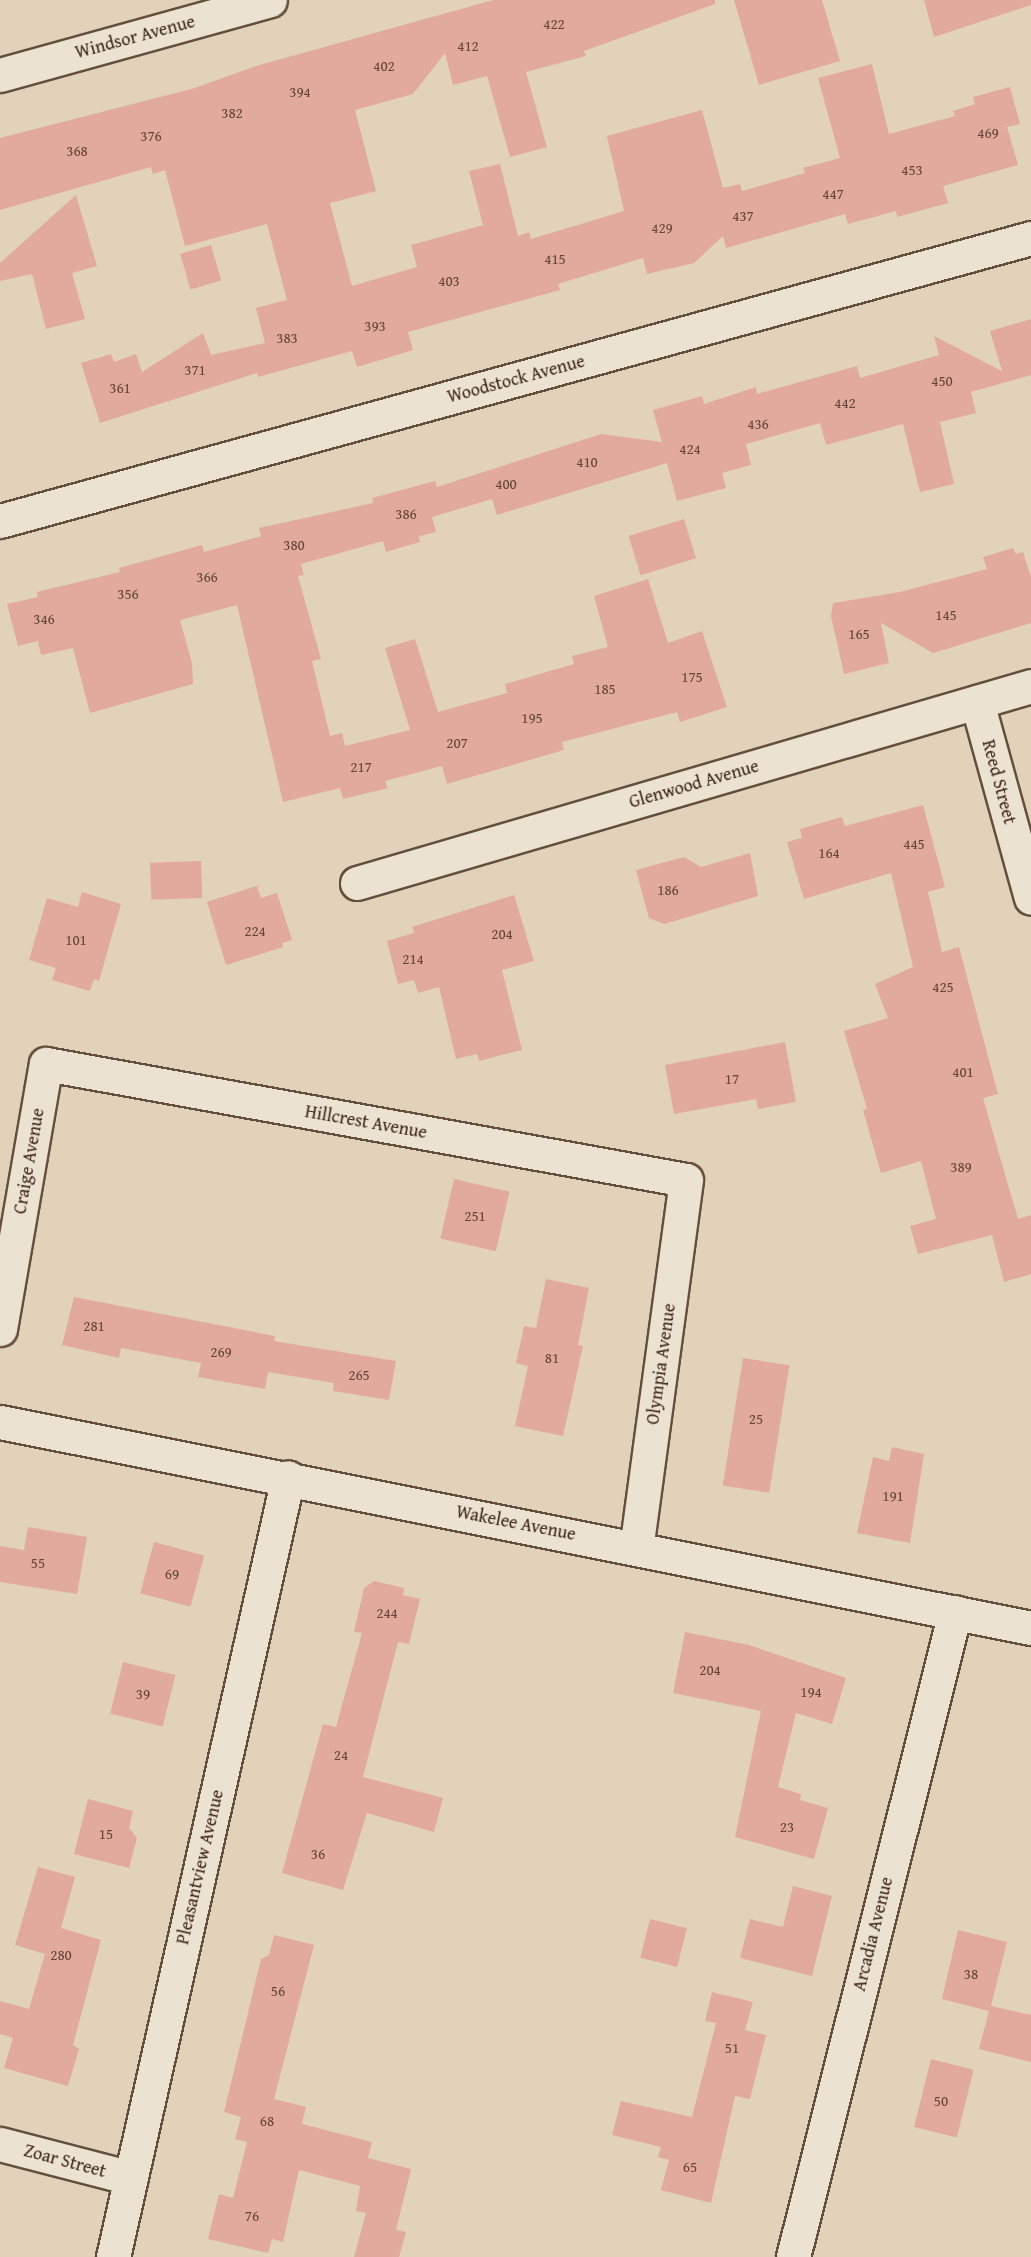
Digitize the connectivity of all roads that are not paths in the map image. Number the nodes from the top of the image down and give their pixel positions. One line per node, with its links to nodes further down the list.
1 (270, 0): 2 (street, Windsor Avenue)
2 (0, 75)
3 (1031, 238): 4 (street, Woodstock Avenue)
4 (0, 521)
5 (1031, 686): 6 (street, Glenwood Avenue)
6 (977, 702): 7 (street, Glenwood Avenue); 8 (street, Reed Street)
7 (357, 883)
8 (1031, 898)
9 (46, 1064): 10 (street, Hillcrest Avenue); 11 (street, Craige Avenue)
10 (686, 1180): 14 (street, Olympia Avenue)
11 (0, 1329)
12 (0, 1422): 13 (street, Wakelee Avenue)
13 (288, 1477): 14 (street, Wakelee Avenue); 18 (street, Pleasantview Avenue)
14 (636, 1548): 15 (street, Wakelee Avenue)
15 (955, 1612): 16 (street, Wakelee Avenue); 20 (street, Arcadia Avenue)
16 (1031, 1628)
17 (0, 2144): 18 (street, Zoar Street)
18 (131, 2178): 19 (street, Pleasantview Avenue)
19 (113, 2257)
20 (793, 2257)

